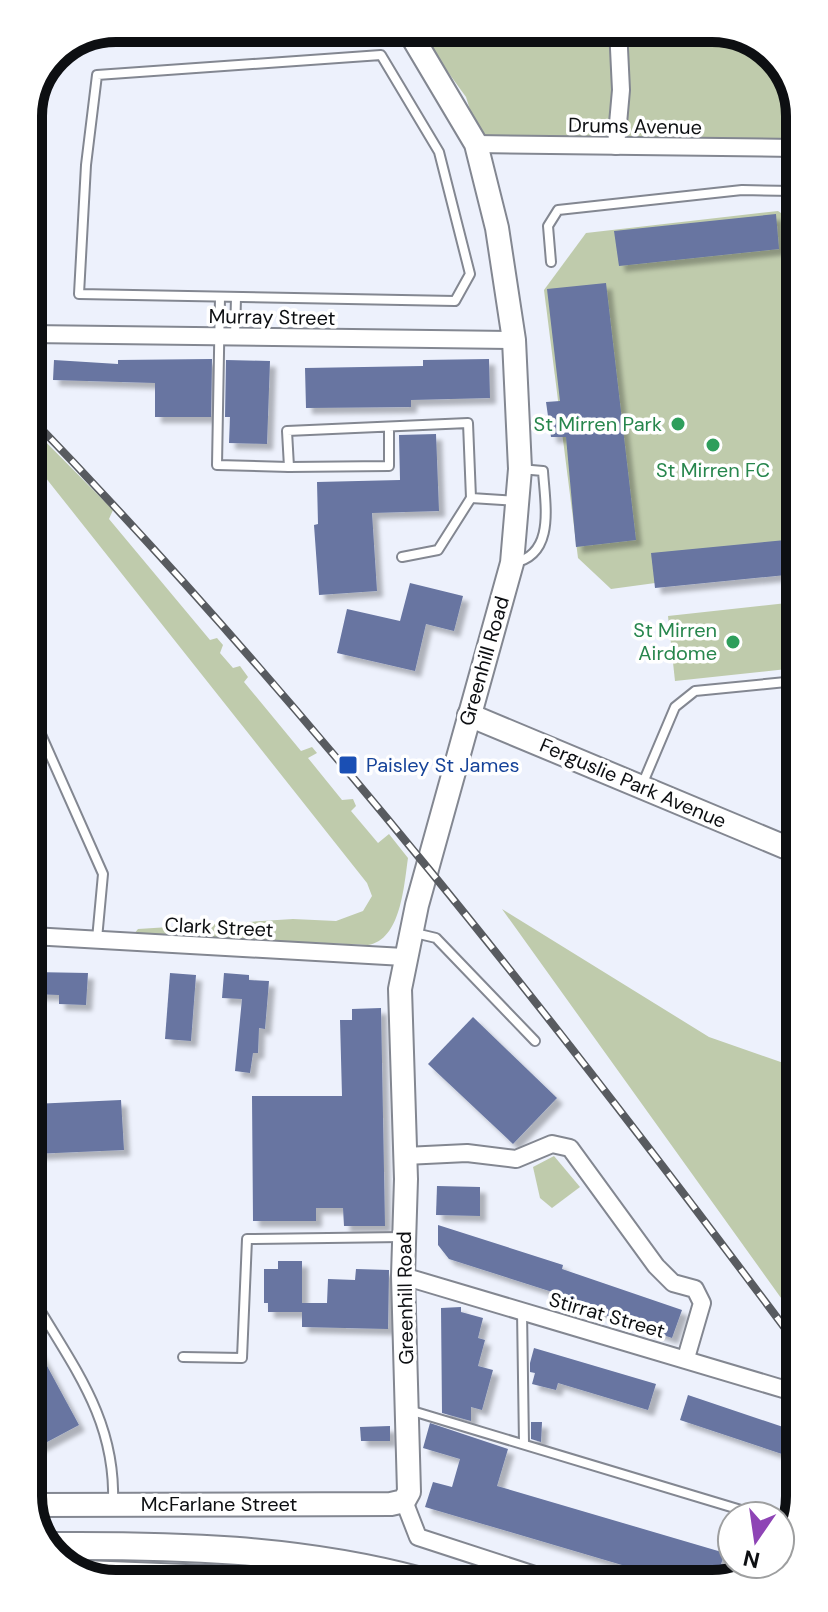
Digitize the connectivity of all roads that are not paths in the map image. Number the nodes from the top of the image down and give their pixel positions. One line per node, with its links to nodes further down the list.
1 (415, 42): 3 (street, Greenhill Road)
2 (619, 42): 4 (street)
3 (476, 144): 4 (street, Drums Avenue); 12 (street, Greenhill Road)
4 (616, 146): 5 (street, Drums Avenue)
5 (786, 148)
6 (786, 191): 7 (lane)
7 (551, 262)
8 (220, 297): 9 (lane); 9 (lane); 11 (lane)
9 (236, 297): 11 (lane)
10 (42, 334): 11 (street, Murray Street)
11 (227, 337): 12 (street, Murray Street); 14 (lane)
12 (514, 340): 15 (street, Greenhill Road)
13 (389, 427): 14 (lane); 14 (lane); 16 (lane)
14 (289, 467)
15 (520, 469): 17 (street, Greenhill Road); 19 (lane)
16 (471, 498): 17 (lane); 18 (lane)
17 (518, 501): 19 (street, Greenhill Road)
18 (402, 557)
19 (512, 563): 21 (street, Greenhill Road)
20 (786, 682): 23 (lane)
21 (469, 715): 23 (street, Ferguslie Park Avenue); 25 (street, Greenhill Road)
22 (42, 737): 27 (lane)
23 (642, 786): 24 (street, Ferguslie Park Avenue)
24 (786, 847)
25 (410, 931): 28 (street, Greenhill Road); 29 (lane)
26 (42, 937): 27 (street, Clark Street)
27 (96, 940): 28 (street, Clark Street)
28 (404, 957): 30 (street, Greenhill Road)
29 (535, 1041)
30 (405, 1156): 31 (street, Greenhill Road); 36 (street)
31 (403, 1237): 32 (street, Greenhill Road); 35 (lane)
32 (403, 1276): 33 (street, Stirrat Street); 38 (street, Greenhill Road)
33 (522, 1311): 36 (street, Stirrat Street); 39 (lane)
34 (42, 1314): 42 (lane)
35 (183, 1357)
36 (686, 1358): 37 (street, Stirrat Street)
37 (786, 1390)
38 (408, 1410): 39 (lane); 40 (street, Greenhill Road)
39 (524, 1444): 41 (lane)
40 (404, 1501): 42 (street, McFarlane Street); 46 (street)
41 (716, 1502)
42 (113, 1504): 43 (street, McFarlane Street)
43 (43, 1505)
44 (62, 1546): 45 (main road)
45 (372, 1570)
46 (519, 1570)

